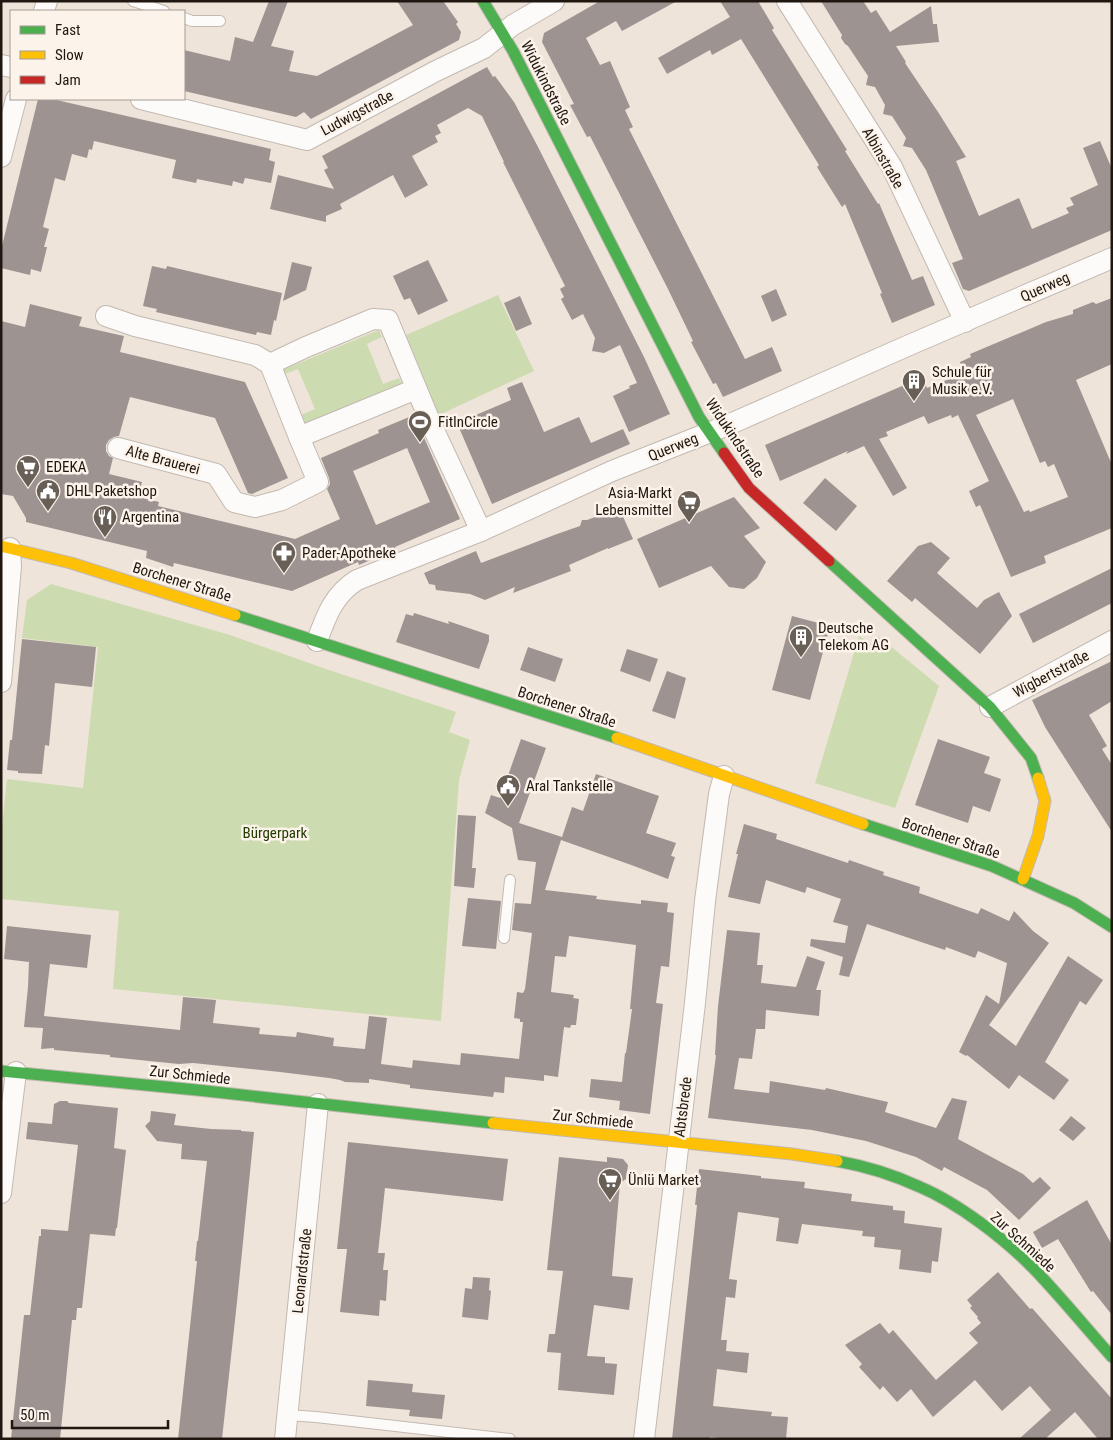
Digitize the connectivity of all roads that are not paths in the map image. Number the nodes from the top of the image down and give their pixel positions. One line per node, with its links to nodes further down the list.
1 (133, 1): 5 (lane)
2 (483, 1): 8 (street, Widukindstraße)
3 (554, 1): 8 (street, Ludwigstraße)
4 (786, 1): 14 (street, Albinstraße)
5 (161, 10)
6 (185, 18): 7 (lane)
7 (220, 21)
8 (502, 34): 10 (street, Ludwigstraße); 17 (street, Widukindstraße)
9 (16, 100): 11 (street)
10 (145, 100)
11 (1, 157)
12 (1112, 258): 14 (street, Querweg)
13 (106, 316): 15 (street)
14 (965, 322): 17 (street, Querweg)
15 (270, 364): 16 (street); 18 (street, Alte Brauerei)
16 (416, 389): 18 (street); 20 (street)
17 (708, 432): 20 (street, Querweg); 26 (street, Widukindstraße)
18 (299, 437): 19 (street, Alte Brauerei)
19 (118, 448)
20 (481, 531): 23 (street, Querweg)
21 (5, 547): 22 (street); 23 (street, Borchener Straße)
22 (4, 610): 25 (street)
23 (317, 640): 27 (street, Borchener Straße)
24 (1112, 641): 26 (street, Wigbertstraße)
25 (1, 682)
26 (990, 707): 28 (street, Widukindstraße)
27 (724, 776): 28 (street, Borchener Straße); 34 (street, Abtsbrede)
28 (1022, 879): 30 (street, Borchener Straße)
29 (510, 880): 31 (lane)
30 (1112, 928)
31 (504, 938)
32 (8, 1071): 33 (street, Zur Schmiede); 35 (street)
33 (318, 1104): 34 (street, Zur Schmiede); 37 (street, Leonardstraße)
34 (679, 1143): 36 (street, Zur Schmiede); 40 (street, Abtsbrede)
35 (1, 1193)
36 (1112, 1357)
37 (288, 1415): 38 (street, Leonardstraße); 39 (lane)
38 (285, 1439)
39 (510, 1439)
40 (644, 1439)

